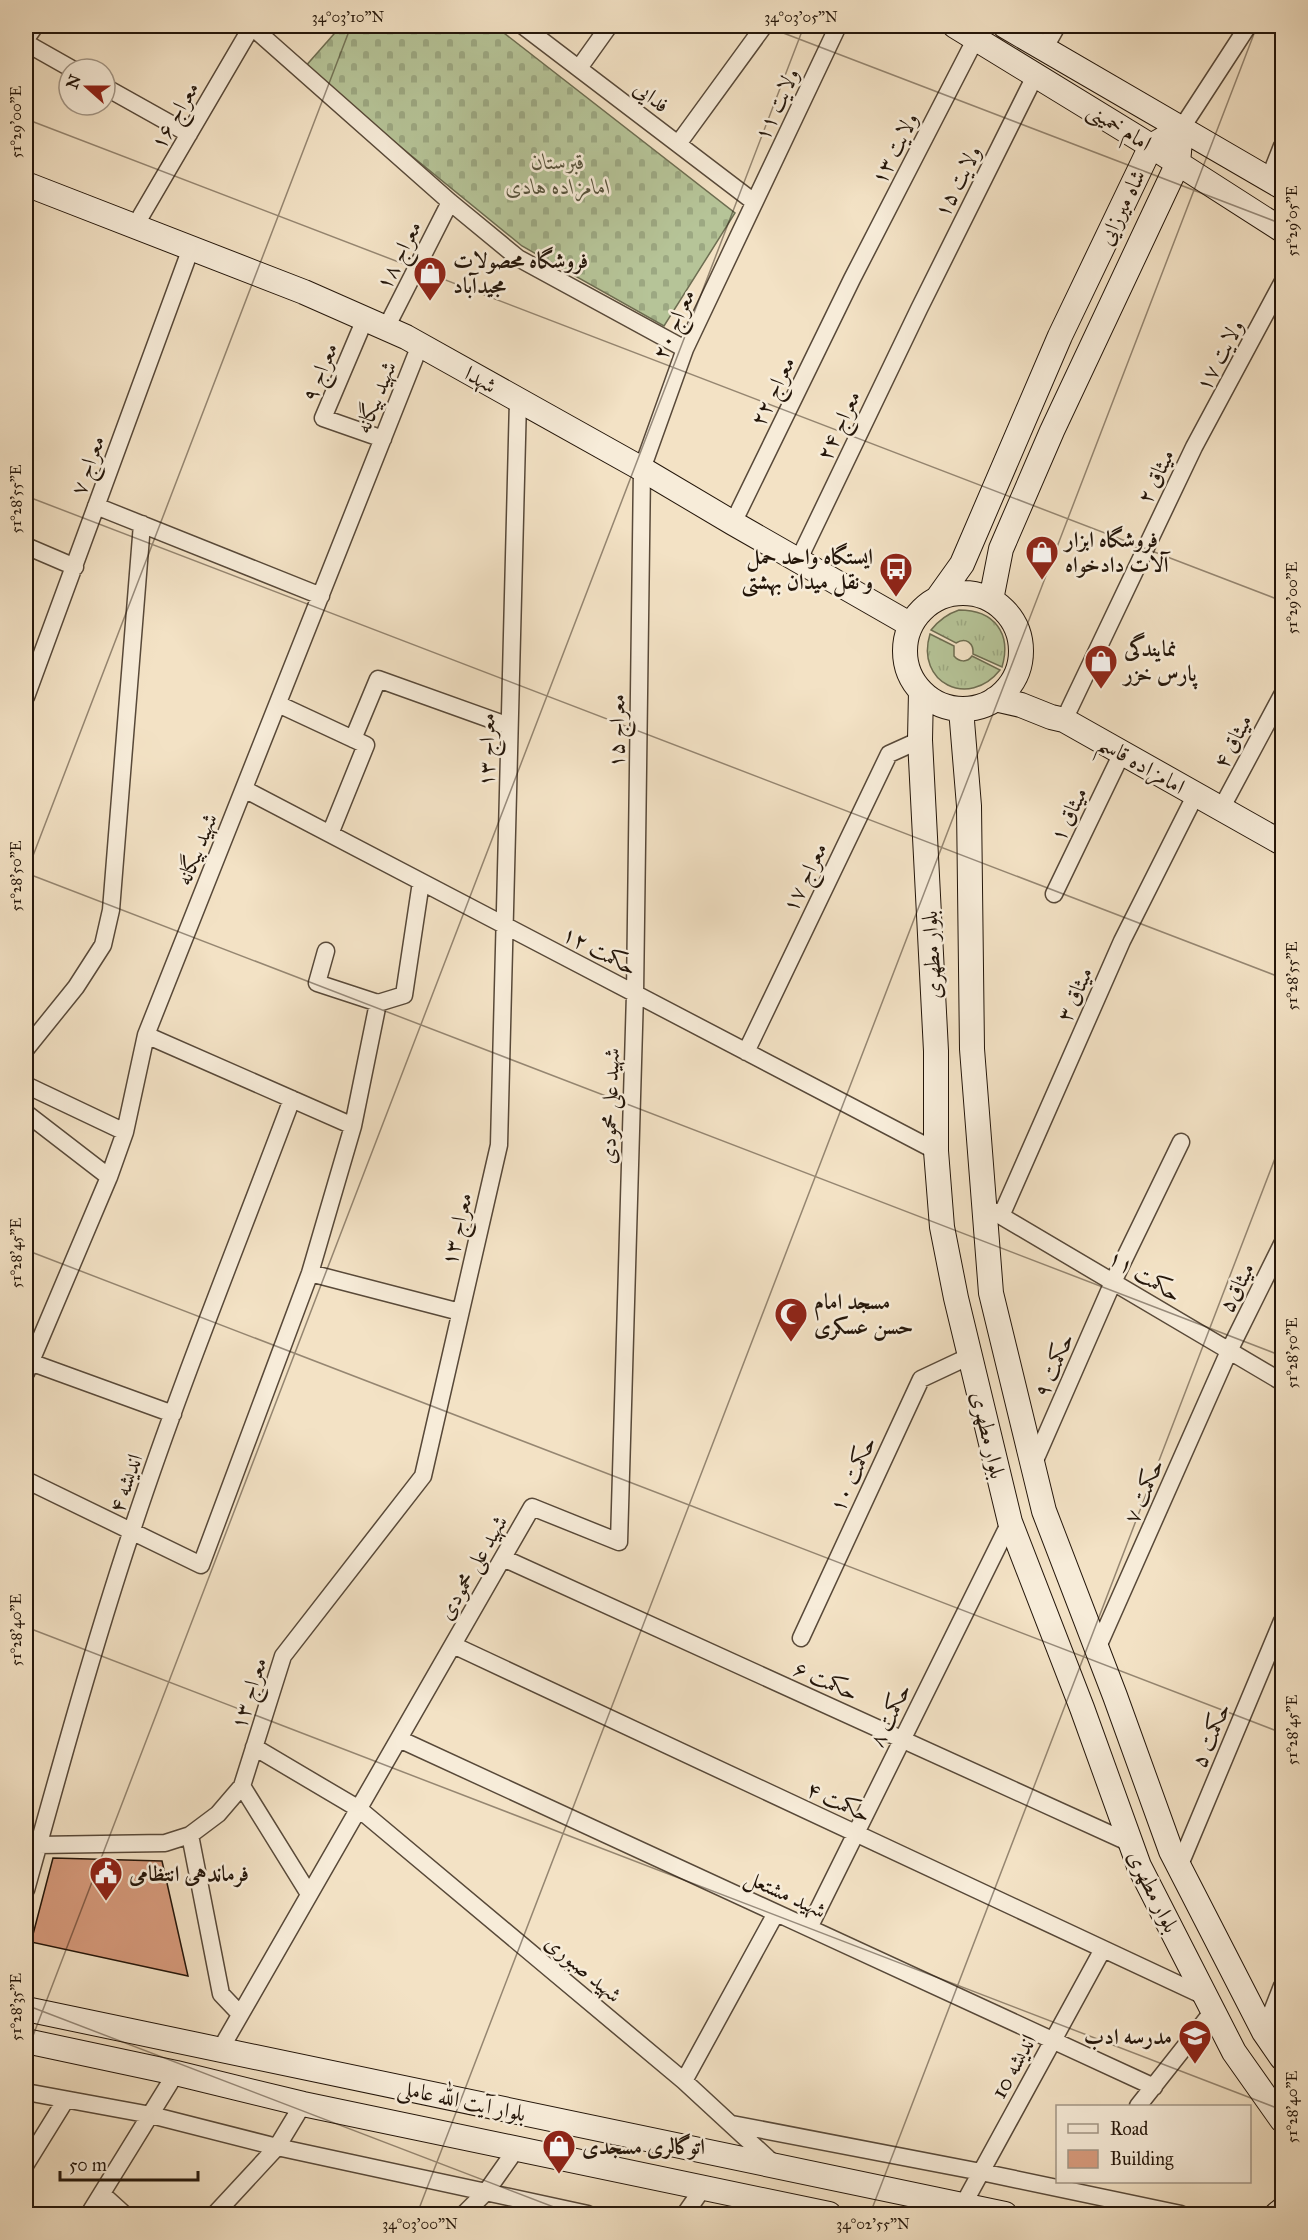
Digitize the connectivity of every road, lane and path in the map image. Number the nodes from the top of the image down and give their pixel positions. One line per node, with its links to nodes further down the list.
1 (34, 26): 11 (street)
2 (252, 26): 18 (street, معراج ۱۶); 25 (street)
3 (522, 26): 14 (street, فدایی)
4 (609, 26): 14 (street)
5 (764, 26): 19 (street)
6 (838, 26): 26 (street, ولایت ۱۱)
7 (1005, 26): 12 (street, امام خمینی)
8 (1057, 26): 12 (street)
9 (1248, 26): 17 (street)
10 (965, 32): 15 (street, امام خمینی); 30 (street, ولایت ۱۳)
11 (26, 41): 13 (street)
12 (1044, 49): 17 (street, امام خمینی)
13 (57, 60)
14 (579, 69): 19 (street, فدایی)
15 (1036, 75): 20 (street, امام خمینی); 32 (street, ولایت ۱۵)
16 (117, 94): 18 (street)
17 (1181, 129): 20 (street, شاه میرزایی); 22 (street, شاه میرزایی); 23 (street, امام خمینی)
18 (189, 134): 27 (street, معراج ۱۶)
19 (678, 144): 26 (street, فدایی)
20 (1151, 146): 22 (street, امام خمینی); 47 (street, شاه میرزایی)
21 (1282, 146): 23 (street)
22 (1178, 163): 28 (street, امام خمینی); 48 (street, شاه میرزایی)
23 (1276, 183)
24 (26, 184): 27 (street, شهدا)
25 (450, 202): 33 (street, معراج ۱۸); 35 (street)
26 (754, 202): 35 (street, معراج ۲۰)
27 (135, 226): 29 (street, شهدا)
28 (1282, 230)
29 (190, 248): 33 (street, شهدا); 40 (street, معراج ۷)
30 (852, 279): 42 (street, معراج ۲۲)
31 (1282, 284): 38 (street, ولایت ۱۷)
32 (919, 309): 44 (street, معراج ۲۴)
33 (376, 324): 34 (street, شهدا); 37 (street, معراج ۹)
34 (420, 345): 36 (street, شهدا); 37 (street, شهید بیگانه)
35 (685, 349): 39 (street, معراج ۲۰)
36 (518, 400): 39 (street, شهدا); 58 (street, معراج ۱۳)
37 (383, 439): 46 (street, شهید بیگانه)
38 (1194, 447): 57 (street, میثاق ۲)
39 (642, 469): 42 (street, شهدا); 71 (street, معراج ۱۵)
40 (96, 506): 41 (street); 45 (street, معراج ۷)
41 (142, 524): 46 (street); 74 (street)
42 (733, 524): 44 (street, شهدا)
43 (26, 546): 45 (street)
44 (798, 561): 49 (street, شهدا)
45 (75, 567): 53 (street, معراج ۷)
46 (321, 596): 55 (street, شهید بیگانه)
47 (937, 599): 48 (street); 49 (street)
48 (991, 600): 50 (street)
49 (911, 625): 51 (street)
50 (1018, 669): 54 (street); 57 (street)
51 (921, 691): 56 (street); 60 (street, بلوار مطهری)
52 (1282, 695): 64 (street, میثاق ۴)
53 (26, 697)
54 (995, 699): 56 (street); 57 (street, امامزاده قاسم)
55 (278, 704): 59 (street); 62 (street, شهید بیگانه)
56 (961, 710): 84 (street, بلوار مطهری)
57 (1064, 720): 61 (street, امامزاده قاسم)
58 (509, 726): 59 (street); 69 (street, معراج ۱۳)
59 (353, 739): 65 (street)
60 (921, 740): 75 (street, معراج ۱۷); 82 (street, بلوار مطهری)
61 (1122, 753): 63 (street, امامزاده قاسم); 68 (street, میثاق ۱)
62 (244, 789): 65 (street, حکمت ۱۲); 73 (street, شهید بیگانه)
63 (1196, 794): 64 (street, امامزاده قاسم); 84 (street, میثاق ۳)
64 (1221, 809): 66 (street, امامزاده قاسم)
65 (330, 834): 67 (street, حکمت ۱۲)
66 (1282, 843)
67 (421, 882): 69 (street, حکمت ۱۲); 72 (street)
68 (1054, 894)
69 (504, 925): 71 (street, حکمت ۱۲); 88 (street, معراج ۱۳)
70 (327, 951): 72 (street)
71 (635, 994): 75 (street, حکمت ۱۲); 100 (street, شهید علی محمودی)
72 (378, 1003): 79 (street)
73 (146, 1035): 77 (street); 80 (street, شهید بیگانه)
74 (26, 1049)
75 (746, 1052): 82 (street, حکمت ۱۲)
76 (26, 1085): 80 (street)
77 (292, 1099): 79 (street); 93 (street, اندیشه ۴)
78 (26, 1113): 83 (street)
79 (353, 1126): 86 (street)
80 (125, 1132): 83 (street, شهید بیگانه)
81 (1181, 1142): 87 (street, حکمت ۹)
82 (936, 1151): 90 (street, بلوار مطهری)
83 (109, 1177): 91 (street, شهید بیگانه)
84 (993, 1211): 87 (street, حکمت ۱۱); 94 (street, بلوار مطهری)
85 (1282, 1244): 89 (street, میثاق۵)
86 (310, 1273): 88 (street); 99 (street)
87 (1113, 1282): 89 (street, حکمت ۱۱); 96 (street, حکمت ۹)
88 (460, 1312): 107 (street, معراج ۱۳)
89 (1229, 1351): 92 (street, حکمت ۱۱); 104 (street, حکمت ۷)
90 (970, 1356): 95 (street, بلوار مطهری); 102 (street, حکمت ۱۰)
91 (28, 1367): 93 (street)
92 (1282, 1382)
93 (173, 1414): 99 (street, اندیشه ۴)
94 (1024, 1429): 95 (street); 96 (street, بلوار مطهری)
95 (990, 1437): 98 (street, بلوار مطهری)
96 (1033, 1465): 104 (street, بلوار مطهری)
97 (26, 1480): 99 (street)
98 (1010, 1522): 106 (street, حکمت ۸); 112 (street, بلوار مطهری)
99 (131, 1533): 113 (street, اندیشه ۴)
100 (503, 1558): 103 (street, شهید علی محمودی); 106 (street, حکمت ۶)
101 (1282, 1621): 114 (street, حکمت ۵)
102 (801, 1638)
103 (453, 1645): 105 (street, شهید علی محمودی); 110 (street, حکمت ۴)
104 (1097, 1649): 114 (street, بلوار مطهری)
105 (399, 1739): 109 (street, شهید علی محمودی); 117 (street, شهید مشتعل)
106 (902, 1739): 110 (street, حکمت ۸); 112 (street, حکمت ۶)
107 (254, 1747): 108 (street, معراج ۱۳); 109 (street, شهید صبوری)
108 (242, 1786): 111 (street, معراج ۱۳); 116 (street)
109 (359, 1809): 116 (street, شهید علی محمودی); 130 (street, شهید صبوری)
110 (856, 1833): 118 (street, حکمت ۸); 119 (street, حکمت ۴)
111 (190, 1835): 113 (street, معراج ۱۳); 123 (street)
112 (1130, 1843): 121 (street, بلوار مطهری)
113 (38, 1845): 115 (street, اندیشه ۴)
114 (1179, 1866): 124 (street, بلوار مطهری)
115 (26, 1890)
116 (309, 1894): 123 (street, شهید علی محمودی)
117 (776, 1913): 118 (street, شهید مشتعل); 130 (street)
118 (809, 1928): 126 (street, شهید مشتعل)
119 (1103, 1949): 121 (street, حکمت ۴); 126 (street, اندیشه 10)
120 (1282, 1986): 124 (street)
121 (1210, 2004): 131 (street); 137 (street, بلوار مطهری)
122 (26, 2008): 127 (street, بلوار آیت‌ الله عاملی)
123 (240, 2014): 127 (street, شهید علی محمودی)
124 (1264, 2032): 128 (street, بلوار مطهری)
125 (26, 2041): 129 (street, بلوار آیت‌ الله عاملی)
126 (1053, 2041): 131 (street, شهید مشتعل); 143 (street, اندیشه 10)
127 (220, 2050): 142 (street, بلوار آیت‌ الله عاملی)
128 (1282, 2058)
129 (176, 2073): 134 (street, بلوار آیت‌ الله عاملی); 136 (street)
130 (684, 2081): 138 (street, شهید صبوری)
131 (1154, 2087): 135 (street)
132 (26, 2092): 133 (street)
133 (65, 2101): 136 (street); 141 (street)
134 (303, 2104): 139 (street); 140 (street, بلوار آیت‌ الله عاملی)
135 (1139, 2105)
136 (151, 2115): 139 (street); 146 (street)
137 (1282, 2120)
138 (730, 2124): 142 (street, شهید صبوری); 143 (street)
139 (278, 2147): 145 (street); 151 (street)
140 (517, 2148): 144 (street, بلوار آیت‌ الله عاملی); 145 (street)
141 (26, 2164)
142 (776, 2165): 147 (street, بلوار آیت‌ الله عاملی)
143 (981, 2172): 147 (street, اندیشه 10); 157 (street)
144 (703, 2188): 154 (street); 155 (street, بلوار آیت‌ الله عاملی)
145 (486, 2192): 152 (street); 153 (street)
146 (102, 2194): 149 (street); 150 (street)
147 (963, 2205): 156 (street, بلوار آیت‌ الله عاملی)
148 (1282, 2210): 158 (street)
149 (89, 2214)
150 (124, 2214)
151 (215, 2214)
152 (464, 2214)
153 (588, 2214)
154 (685, 2214)
155 (829, 2214)
156 (1005, 2214)
157 (1180, 2214)
158 (1277, 2214)

